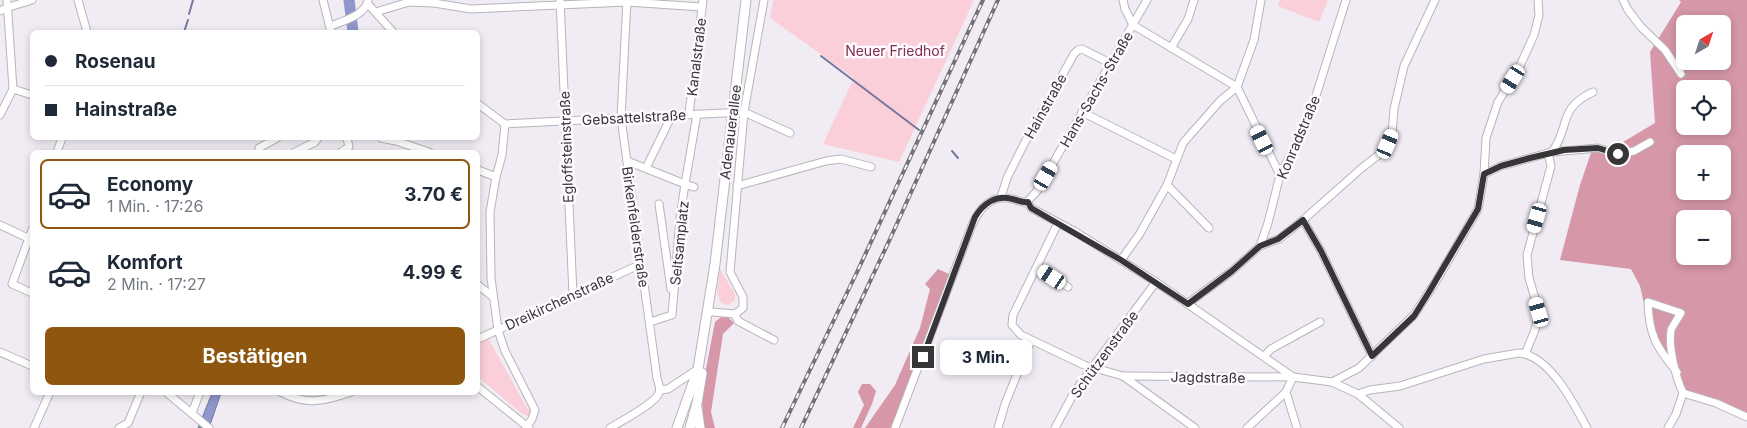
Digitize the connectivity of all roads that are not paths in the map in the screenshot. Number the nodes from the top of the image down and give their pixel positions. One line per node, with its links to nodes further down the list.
1 (32, 0): 17 (street)
2 (78, 0): 22 (street)
3 (323, 0): 23 (street)
4 (746, 0): 33 (main road, Adenauerallee)
5 (764, 0): 34 (street)
6 (1123, 0): 21 (street)
7 (1147, 0): 21 (street, Hans-Sachs-Straße)
8 (1194, 0): 25 (street)
9 (1261, 0): 28 (street)
10 (1346, 0): 60 (street, Konradstraße)
11 (1436, 0): 69 (street)
12 (1538, 0): 59 (street)
13 (1623, 0): 27 (street)
14 (627, 1): 16 (street); 18 (street); 40 (street, Birkenfelderstraße)
15 (368, 2): 20 (street); 23 (street)
16 (560, 2): 20 (street); 41 (street, Egloffsteinstraße)
17 (8, 3): 19 (street); 29 (street)
18 (703, 4): 37 (street, Kanalstraße)
19 (0, 11)
20 (376, 12): 24 (street)
21 (1133, 25): 25 (street); 26 (street, Hans-Sachs-Straße)
22 (86, 30)
23 (331, 30)
24 (391, 30)
25 (1172, 48): 28 (street)
26 (1110, 62): 35 (street, Hans-Sachs-Straße); 66 (street, Hainstraße)
27 (1681, 74)
28 (1237, 87): 54 (street); 60 (street)
29 (13, 89): 31 (street); 36 (street)
30 (1593, 92): 53 (street)
31 (30, 94)
32 (480, 105): 42 (street)
33 (733, 112): 34 (street, Gebsattelstraße); 38 (street, Gebsattelstraße); 78 (main road, Adenauerallee)
34 (744, 112): 43 (street); 65 (street)
35 (1082, 112): 54 (street); 67 (street, Hans-Sachs-Straße)
36 (0, 114)
37 (689, 114): 38 (street, Gebsattelstraße); 39 (street, Gebsattelstraße)
38 (697, 114): 62 (street, Seltsamplatz)
39 (672, 115): 40 (street, Gebsattelstraße); 57 (street)
40 (622, 118): 41 (street, Gebsattelstraße); 55 (street, Birkenfelderstraße)
41 (565, 121): 42 (street, Gebsattelstraße); 84 (street, Egloffsteinstraße)
42 (505, 124): 61 (street)
43 (790, 133)
44 (274, 140): 49 (street)
45 (316, 140): 50 (street)
46 (347, 140): 51 (street)
47 (399, 140): 52 (street)
48 (1650, 142): 53 (street)
49 (259, 150)
50 (299, 150)
51 (344, 150)
52 (424, 150)
53 (1550, 153): 59 (street); 97 (street)
54 (1176, 159): 63 (street)
55 (627, 161): 57 (street, Seltsamplatz); 77 (street, Birkenfelderstraße)
56 (871, 167): 65 (street)
57 (646, 168): 62 (street, Seltsamplatz)
58 (480, 171): 61 (street)
59 (1484, 174): 99 (street)
60 (1280, 175): 75 (street, Konradstraße)
61 (496, 177): 85 (street)
62 (685, 184): 64 (street, Seltsamplatz); 86 (street, Seltsamplatz)
63 (1167, 185): 72 (street); 76 (street)
64 (694, 186)
65 (737, 186): 89 (street)
66 (1002, 197): 67 (street); 129 (street)
67 (1028, 202): 70 (street)
68 (659, 204): 86 (street, Seltsamplatz)
69 (1303, 220): 75 (street); 99 (street)
70 (1058, 223): 76 (street); 79 (street)
71 (0, 225): 73 (street)
72 (1209, 228)
73 (30, 239)
74 (30, 241): 83 (street)
75 (1260, 246): 87 (street)
76 (1121, 260): 80 (street)
77 (641, 264): 84 (street, Dreikirchenstraße); 90 (street, Birkenfelderstraße)
78 (715, 264): 88 (main road, Adenauerallee); 102 (main road, Adenauerallee)
79 (1037, 266): 82 (street); 95 (street)
80 (1156, 282): 87 (street); 101 (street, Schützenstraße)
81 (480, 287): 85 (street)
82 (1068, 287)
83 (30, 292)
84 (573, 295): 92 (street, Dreikirchenstraße)
85 (493, 297): 92 (street)
86 (673, 302): 90 (street, Seltsamplatz)
87 (1188, 304): 98 (street)
88 (712, 312): 89 (street); 118 (main road, Adenauerallee)
89 (736, 314): 94 (street)
90 (650, 322): 108 (street, Birkenfelderstraße)
91 (1320, 322): 98 (street)
92 (498, 330): 93 (street, Dreikirchenstraße); 121 (street)
93 (480, 338)
94 (774, 340)
95 (1031, 340): 101 (street); 130 (street)
96 (0, 352): 100 (street)
97 (1525, 354): 111 (street); 136 (street)
98 (1264, 356): 105 (street)
99 (1372, 356): 106 (street)
100 (30, 365)
101 (1092, 368): 104 (street); 131 (street, Schützenstraße)
102 (698, 369): 108 (street); 126 (main road, Adenauerallee)
103 (1677, 372): 103 (street); 110 (street)
104 (1123, 376): 105 (street, Jagdstraße); 132 (street)
105 (1293, 377): 106 (street, Jagdstraße); 109 (street)
106 (1332, 382): 111 (street, Jagdstraße)
107 (480, 389): 121 (street)
108 (660, 390): 125 (street)
109 (1286, 392): 133 (street); 134 (street)
110 (1683, 393): 120 (street); 137 (street)
111 (1358, 394): 135 (street, Jagdstraße)
112 (49, 395): 122 (street)
113 (140, 395): 123 (street)
114 (170, 395): 119 (street)
115 (199, 395): 119 (street)
116 (286, 395): 117 (street)
117 (343, 395)
118 (697, 403): 127 (main road, Adenauerallee); 128 (main road)
119 (192, 413): 124 (street)
120 (1747, 417)
121 (528, 427)
122 (34, 428)
123 (118, 428)
124 (210, 428)
125 (610, 428)
126 (677, 428)
127 (690, 428)
128 (700, 428)
129 (895, 428)
130 (998, 428)
131 (1056, 428)
132 (1195, 428)
133 (1247, 428)
134 (1297, 428)
135 (1399, 428)
136 (1587, 428)
137 (1668, 428)

